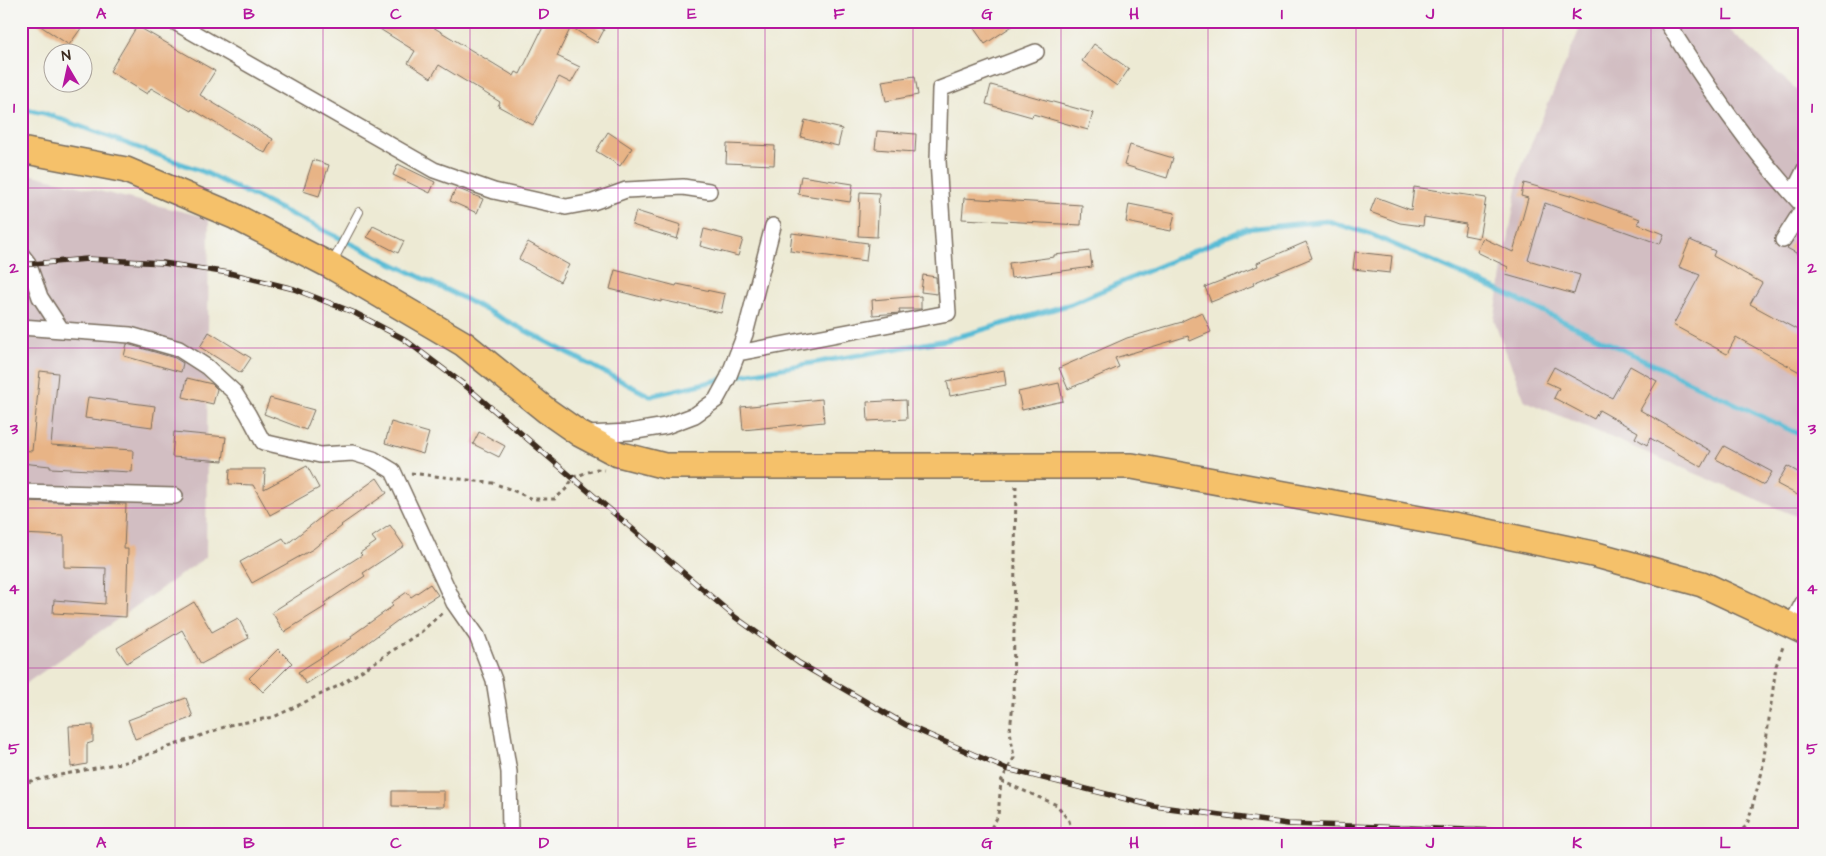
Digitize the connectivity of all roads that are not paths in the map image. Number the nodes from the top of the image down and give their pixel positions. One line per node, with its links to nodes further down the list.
1 (173, 21): 6 (street)
2 (1666, 21): 7 (street)
3 (1036, 52): 15 (street)
4 (21, 150): 12 (main road)
5 (1805, 169): 7 (street)
6 (709, 191)
7 (1804, 207): 10 (street)
8 (359, 212): 12 (lane)
9 (772, 226): 15 (street)
10 (1783, 240)
11 (21, 254): 14 (street)
12 (334, 260): 16 (main road)
13 (21, 327): 14 (street)
14 (62, 329): 21 (street)
15 (738, 353): 16 (street)
16 (580, 434): 20 (main road)
17 (21, 492): 18 (street)
18 (175, 496)
19 (1805, 599): 20 (street)
20 (1798, 629)
21 (510, 835)

